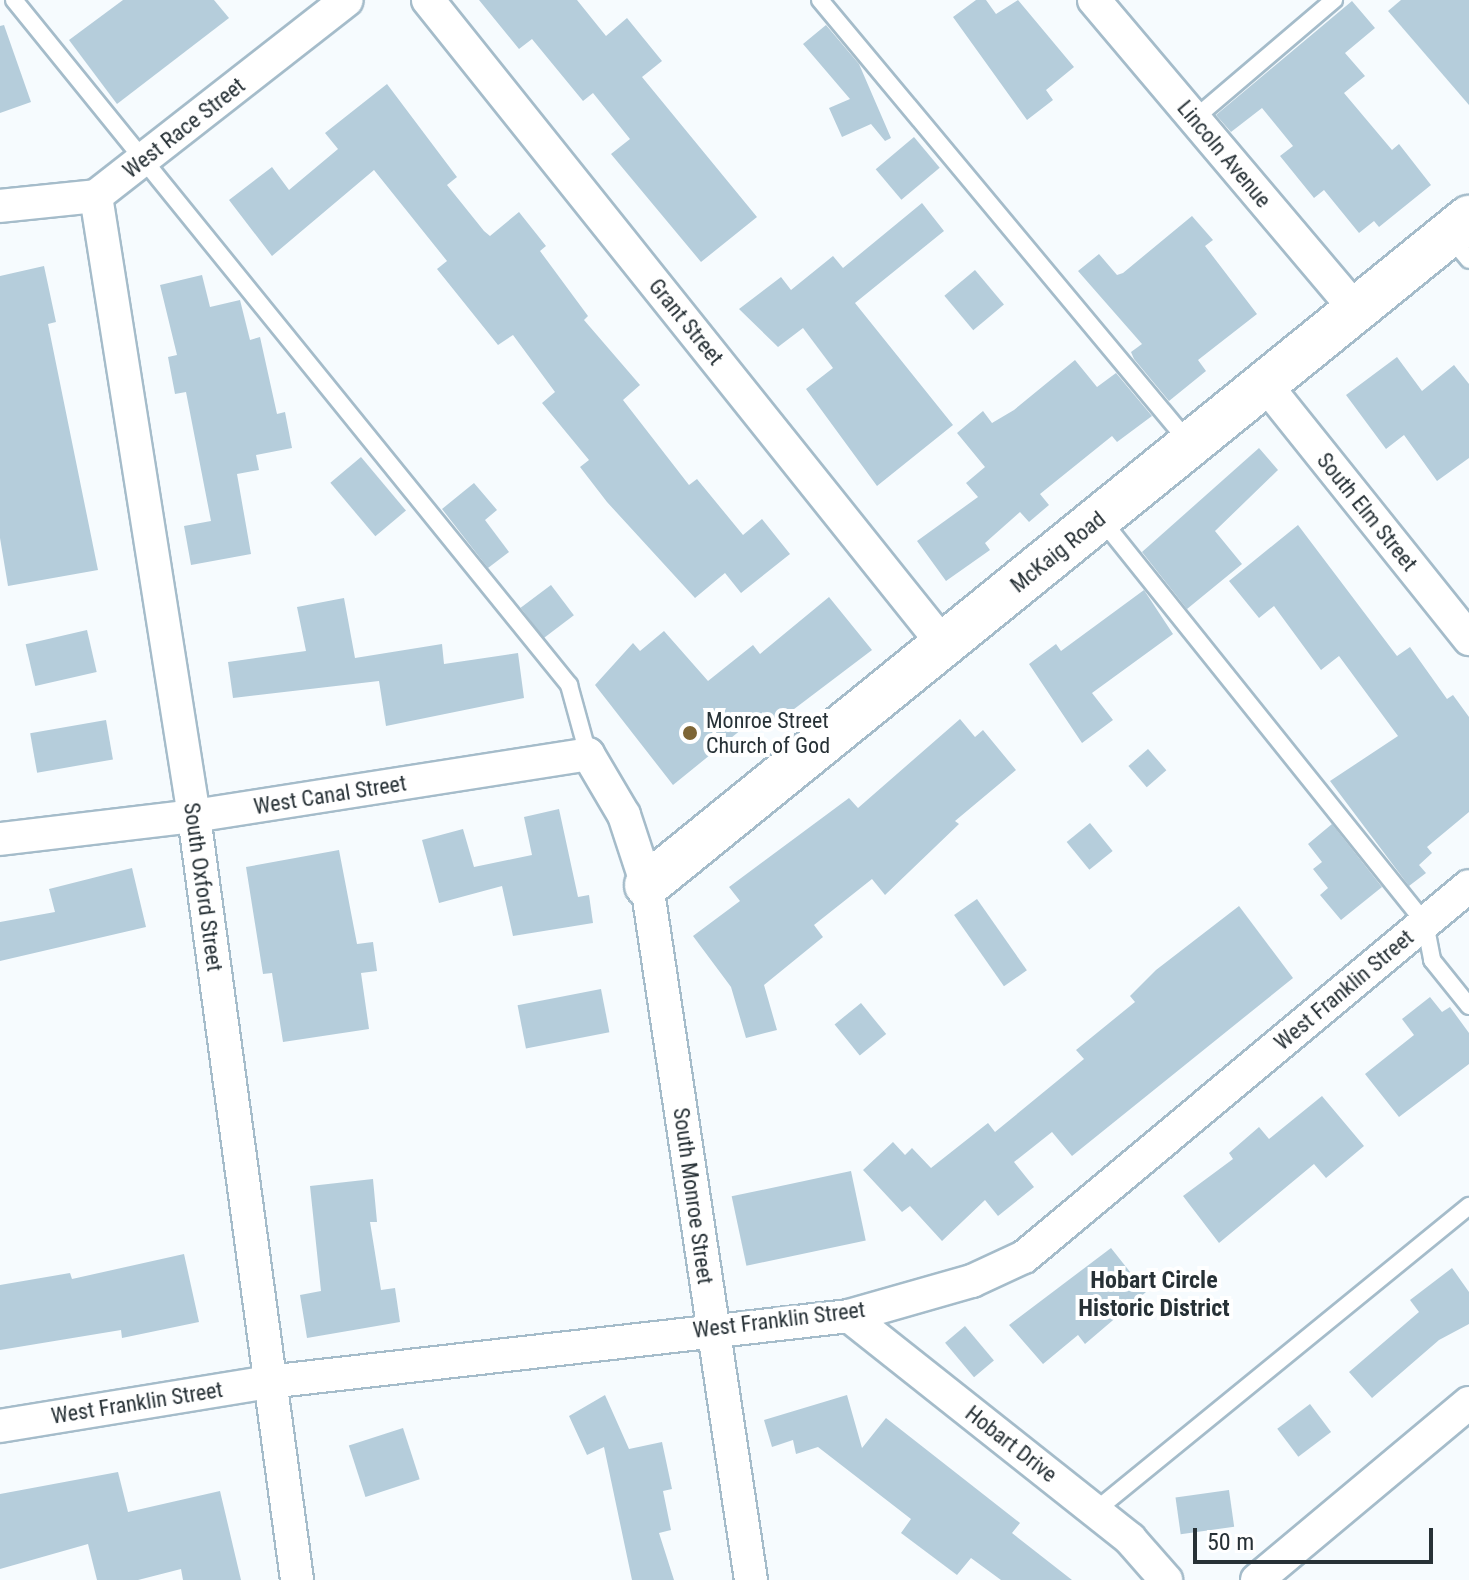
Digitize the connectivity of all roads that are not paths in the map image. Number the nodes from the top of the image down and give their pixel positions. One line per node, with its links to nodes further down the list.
1 (14, 0): 8 (lane)
2 (347, 0): 8 (street, West Race Street)
3 (428, 0): 17 (street, Grant Street)
4 (820, 0): 14 (lane)
5 (1094, 0): 7 (street, Lincoln Avenue)
6 (1334, 0): 7 (lane)
7 (1194, 119): 12 (street, Lincoln Avenue)
8 (144, 159): 9 (street, West Race Street); 18 (lane)
9 (96, 196): 10 (street); 19 (street, South Oxford Street)
10 (0, 206)
11 (1462, 237): 12 (street, McKaig Road)
12 (1355, 309): 13 (street, McKaig Road)
13 (1265, 384): 14 (street, McKaig Road); 16 (street, South Elm Street)
14 (1191, 445): 15 (street, McKaig Road)
15 (1100, 518): 17 (street, McKaig Road); 23 (lane)
16 (1469, 639)
17 (944, 645): 21 (street, McKaig Road)
18 (588, 754): 19 (street, West Canal Street); 21 (street, South Monroe Street)
19 (194, 816): 20 (street, West Canal Street); 28 (street, South Oxford Street)
20 (0, 839)
21 (647, 885): 27 (street, South Monroe Street)
22 (1469, 886): 23 (street, West Franklin Street)
23 (1425, 923): 24 (lane); 26 (street, West Franklin Street)
24 (1469, 1006)
25 (1469, 1206): 31 (lane)
26 (849, 1316): 27 (street, West Franklin Street); 31 (street, Hobart Drive)
27 (712, 1327): 28 (street, West Franklin Street); 33 (street, South Monroe Street)
28 (268, 1382): 30 (street, West Franklin Street); 32 (street, South Oxford Street)
29 (1469, 1403): 35 (street)
30 (0, 1426)
31 (1095, 1511): 34 (street, Hobart Drive)
32 (297, 1580)
33 (751, 1580)
34 (1166, 1580)
35 (1257, 1580)

